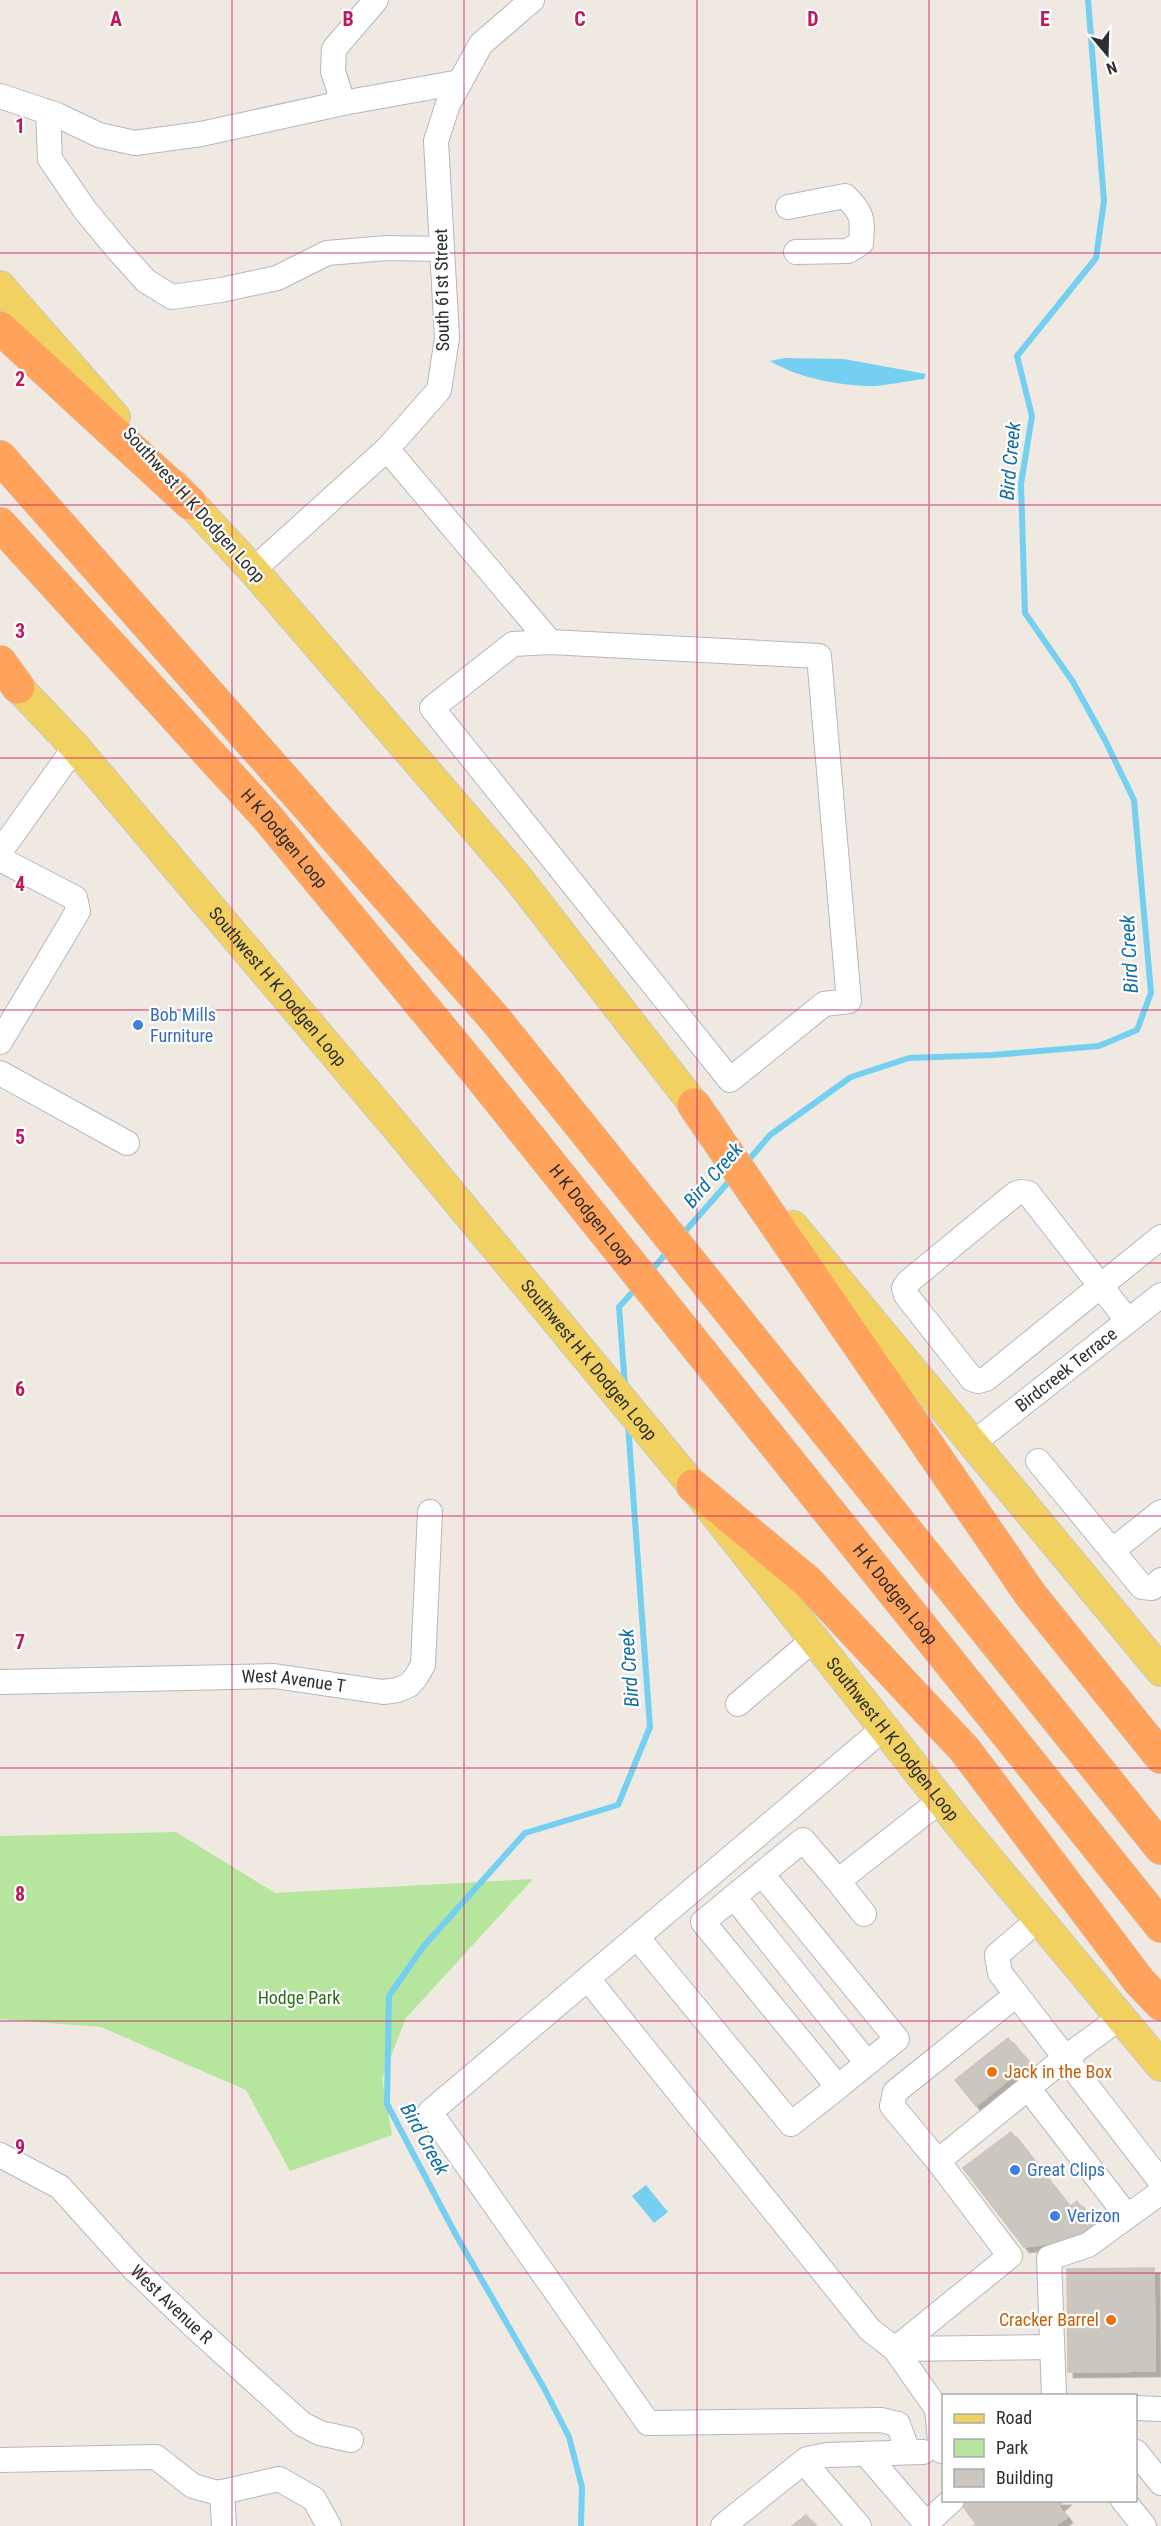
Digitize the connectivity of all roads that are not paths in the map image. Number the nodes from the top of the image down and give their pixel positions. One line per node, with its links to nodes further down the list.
1 (376, 0): 5 (street)
2 (532, 0): 3 (street, South 61st Street)
3 (460, 82): 5 (street); 8 (street, South 61st Street)
4 (0, 96): 6 (street)
5 (343, 103): 6 (street)
6 (48, 112): 8 (street)
7 (789, 207): 9 (street)
8 (442, 249): 12 (street, South 61st Street)
9 (796, 252)
10 (0, 286): 14 (main road, Southwest H K Dodgen Loop)
11 (0, 328): 14 (highway)
12 (387, 449): 16 (street, South 61st Street); 17 (street)
13 (0, 457): 45 (highway, H K Dodgen Loop)
14 (190, 503): 16 (main road, Southwest H K Dodgen Loop)
15 (0, 524): 51 (highway, H K Dodgen Loop)
16 (253, 570): 24 (main road, Southwest H K Dodgen Loop)
17 (550, 642): 17 (street)
18 (6, 672): 19 (main road, Southwest H K Dodgen Loop)
19 (75, 747): 20 (street); 33 (main road, Southwest H K Dodgen Loop)
20 (0, 852)
21 (0, 859): 22 (street)
22 (0, 1042)
23 (0, 1073): 25 (street)
24 (694, 1105): 27 (highway)
25 (127, 1143)
26 (1161, 1237): 28 (street)
27 (816, 1267): 31 (main road); 43 (highway)
28 (1100, 1286): 28 (street); 30 (street)
29 (1161, 1295): 30 (street, Birdcreek Terrace)
30 (1128, 1321): 31 (street, Birdcreek Terrace)
31 (972, 1444): 39 (main road)
32 (1038, 1461): 36 (street)
33 (693, 1486): 38 (main road, Southwest H K Dodgen Loop); 55 (highway)
34 (430, 1512): 40 (street, West Avenue T)
35 (1161, 1512): 36 (street)
36 (1112, 1551): 37 (street)
37 (1161, 1580)
38 (814, 1639): 41 (street); 42 (main road, Southwest H K Dodgen Loop)
39 (1156, 1656)
40 (0, 1682)
41 (738, 1704)
42 (884, 1728): 44 (main road, Southwest H K Dodgen Loop); 52 (street)
43 (1161, 1757)
44 (941, 1800): 47 (street); 50 (main road, Southwest H K Dodgen Loop)
45 (1161, 1848)
46 (762, 1874): 47 (street); 48 (street); 58 (street)
47 (838, 1881): 49 (street)
48 (734, 1897): 58 (street); 60 (street)
49 (864, 1914)
50 (1039, 1919): 54 (street); 56 (main road, Southwest H K Dodgen Loop)
51 (1161, 1926)
52 (637, 1937): 53 (street); 60 (street)
53 (588, 1978): 70 (street); 77 (street)
54 (1016, 1995): 57 (street); 63 (street)
55 (1161, 2004)
56 (1121, 2017): 57 (street); 59 (main road, Southwest H K Dodgen Loop)
57 (1065, 2058): 61 (street); 64 (street)
58 (867, 2063): 60 (street)
59 (1161, 2066)
60 (838, 2087)
61 (1028, 2088): 63 (street); 66 (street)
62 (0, 2155): 75 (street, West Avenue R)
63 (938, 2161): 67 (street)
64 (1161, 2182)
65 (1161, 2192): 66 (street)
66 (1127, 2216): 68 (street)
67 (1010, 2256): 68 (street); 70 (street)
68 (1048, 2258): 69 (street)
69 (1052, 2347): 70 (street); 71 (street)
70 (895, 2349): 74 (street)
71 (1054, 2394)
72 (1137, 2408): 73 (street)
73 (1161, 2408)
74 (940, 2409): 76 (street)
75 (351, 2440)
76 (942, 2451): 77 (street)
77 (908, 2452): 79 (street)
78 (1137, 2453): 82 (street)
79 (866, 2454): 81 (street); 86 (street)
80 (0, 2460): 83 (street)
81 (804, 2462): 89 (street); 90 (street)
82 (1161, 2483)
83 (222, 2492): 87 (street); 88 (street)
84 (950, 2502): 86 (street)
85 (1125, 2502): 91 (street)
86 (927, 2525)
87 (224, 2526)
88 (329, 2526)
89 (723, 2526)
90 (859, 2526)
91 (1144, 2526)

